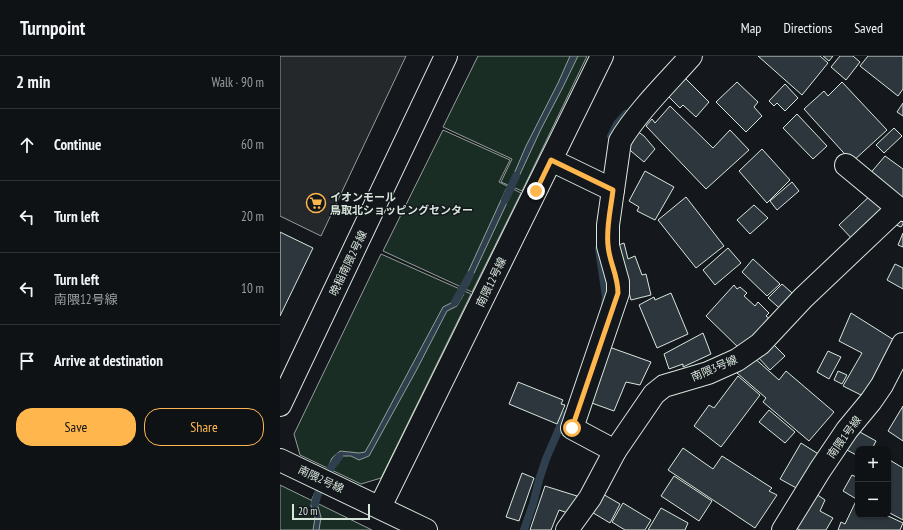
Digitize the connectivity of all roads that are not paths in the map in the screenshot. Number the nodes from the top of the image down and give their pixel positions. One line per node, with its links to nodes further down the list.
1 (446, 56): 9 (street, 晩稲南隈2号線)
2 (602, 56): 4 (street, 南隈12号線)
3 (691, 56): 6 (street)
4 (551, 160): 6 (street); 12 (street, 南隈12号線)
5 (846, 165): 7 (street)
6 (613, 190): 10 (street)
7 (901, 209): 10 (street, 南隈3号線)
8 (903, 344): 15 (street, 南隈1号線)
9 (280, 405)
10 (615, 451): 14 (street, 南隈3号線)
11 (280, 460): 12 (street, 南隈2号線)
12 (380, 507): 13 (street, 南隈2号線)
13 (426, 530)
14 (567, 530)
15 (783, 530)

